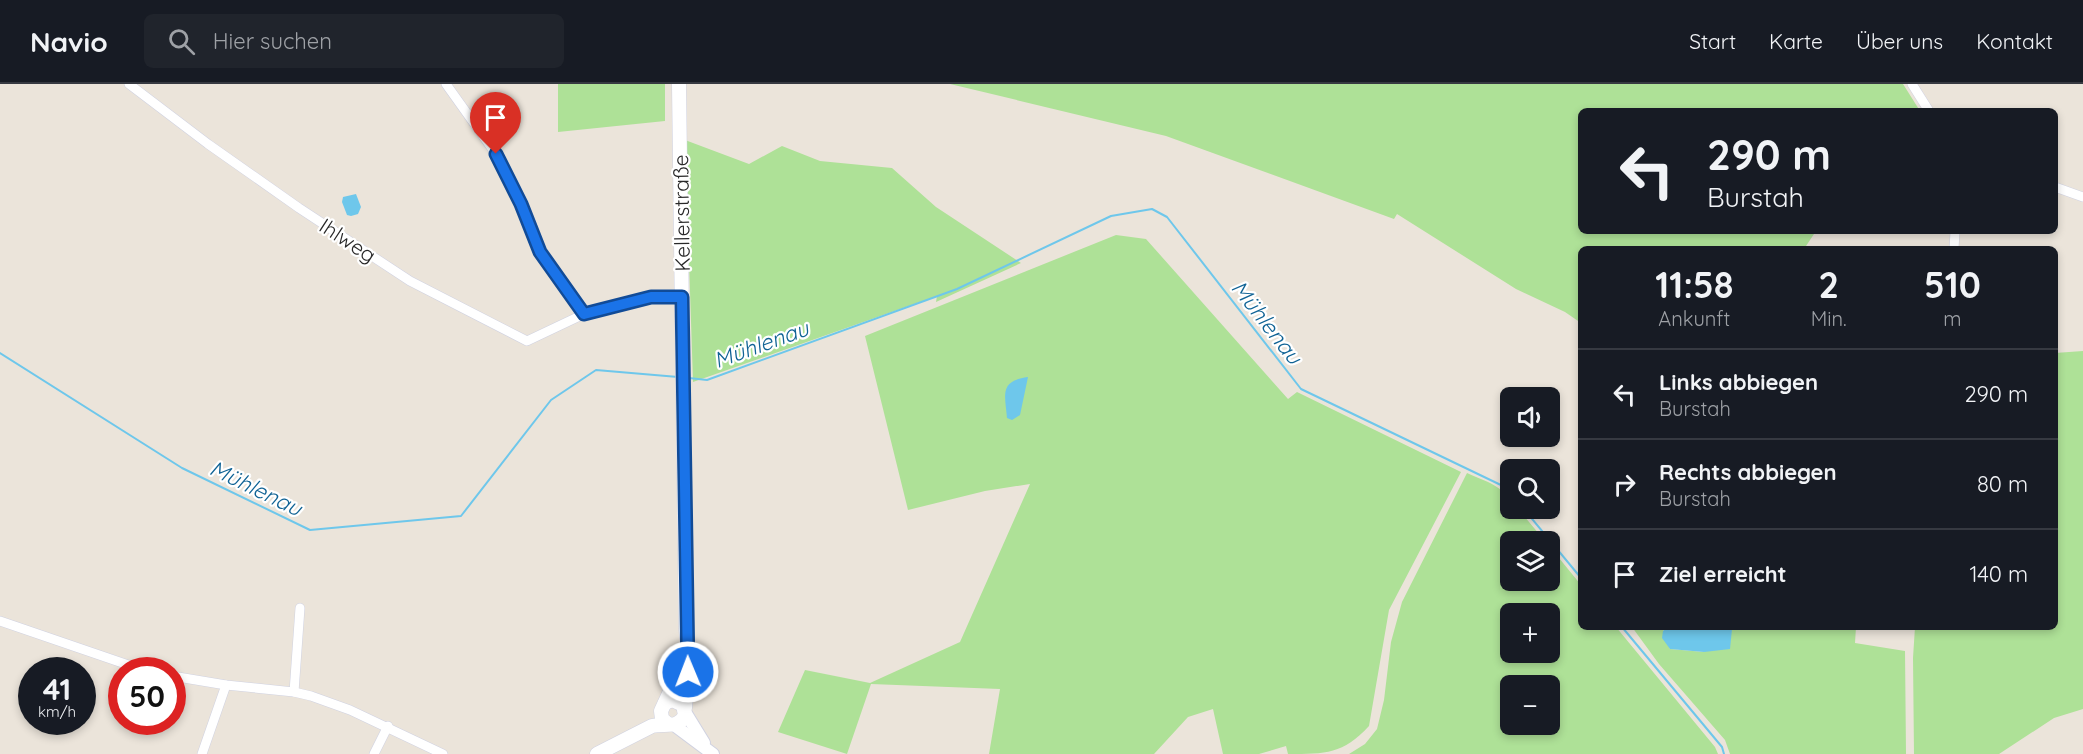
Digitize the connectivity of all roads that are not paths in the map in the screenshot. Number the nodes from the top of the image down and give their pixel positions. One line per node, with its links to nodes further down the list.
1 (129, 84): 9 (street, Ihlweg)
2 (446, 84): 9 (street)
3 (679, 84): 8 (main road, Kellerstraße)
4 (1912, 84): 5 (street)
5 (1927, 108)
6 (2058, 188): 7 (street)
7 (2083, 197)
8 (682, 297): 9 (street); 12 (main road, Kellerstraße)
9 (584, 314)
10 (300, 608): 16 (street)
11 (0, 621): 13 (street)
12 (686, 630): 17 (main road, Kellerstraße); 18 (main road, Kellerstraße)
13 (108, 658)
14 (186, 678): 15 (street)
15 (226, 685): 16 (street); 23 (street)
16 (294, 692): 20 (street)
17 (664, 705): 18 (main road); 19 (main road); 21 (main road)
18 (685, 710): 19 (main road); 22 (street)
19 (671, 725): 21 (main road); 22 (street)
20 (388, 726): 24 (street); 25 (street)
21 (609, 746): 26 (main road)
22 (711, 751)
23 (202, 754)
24 (374, 754)
25 (443, 754)
26 (597, 754)

